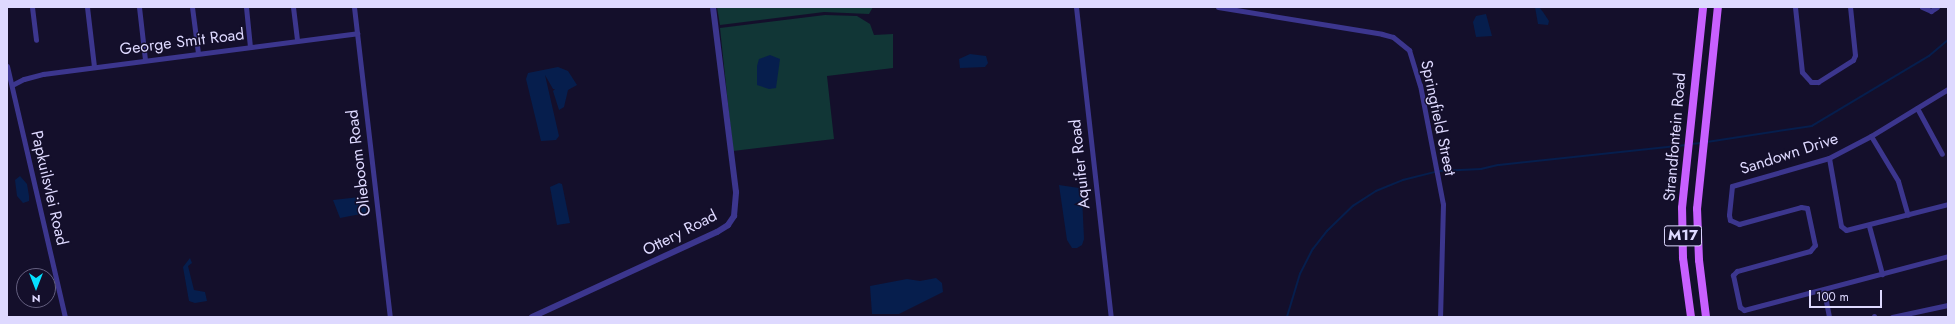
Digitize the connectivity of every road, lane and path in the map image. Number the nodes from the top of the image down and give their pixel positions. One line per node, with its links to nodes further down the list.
1 (32, 7): 18 (street)
2 (87, 7): 24 (street)
3 (139, 7): 22 (street)
4 (192, 7): 21 (street)
5 (246, 7): 20 (street)
6 (293, 7): 19 (street)
7 (354, 7): 17 (street, Olieboom Road)
8 (713, 7): 41 (street, Ottery Road)
9 (1076, 7): 42 (street, Aquifer Road)
10 (1218, 7): 43 (street, Springfield Street)
11 (1703, 7): 44 (main road, Strandfontein Road / M17)
12 (1718, 7): 45 (main road, Strandfontein Road / M17)
13 (1795, 7): 14 (street)
14 (1850, 7)
15 (1922, 7): 16 (street)
16 (1937, 7)
17 (358, 33): 19 (street, George Smit Road); 40 (street, Olieboom Road)
18 (36, 40)
19 (297, 41): 20 (street, George Smit Road)
20 (250, 47): 21 (street, George Smit Road)
21 (198, 53): 22 (street, George Smit Road)
22 (145, 60): 24 (street, George Smit Road)
23 (7, 66): 25 (street, Papkuilsvlei Road)
24 (94, 67): 25 (street, George Smit Road)
25 (12, 85): 39 (street, Papkuilsvlei Road)
26 (1948, 89): 27 (street, Sandown Drive)
27 (1917, 108): 28 (street, Sandown Drive); 29 (street)
28 (1871, 136): 30 (street, Sandown Drive); 32 (street)
29 (1942, 154)
30 (1829, 158): 33 (street); 36 (street, Sandown Drive)
31 (1948, 204): 32 (street)
32 (1908, 215): 33 (street)
33 (1869, 226): 35 (street)
34 (1948, 256): 35 (street)
35 (1882, 274): 36 (street)
36 (1824, 290): 46 (street)
37 (1948, 305): 38 (street)
38 (1907, 315): 47 (street)
39 (65, 317)
40 (390, 317)
41 (532, 317)
42 (1111, 317)
43 (1440, 317)
44 (1691, 317)
45 (1706, 317)
46 (1828, 317)
47 (1892, 317)

